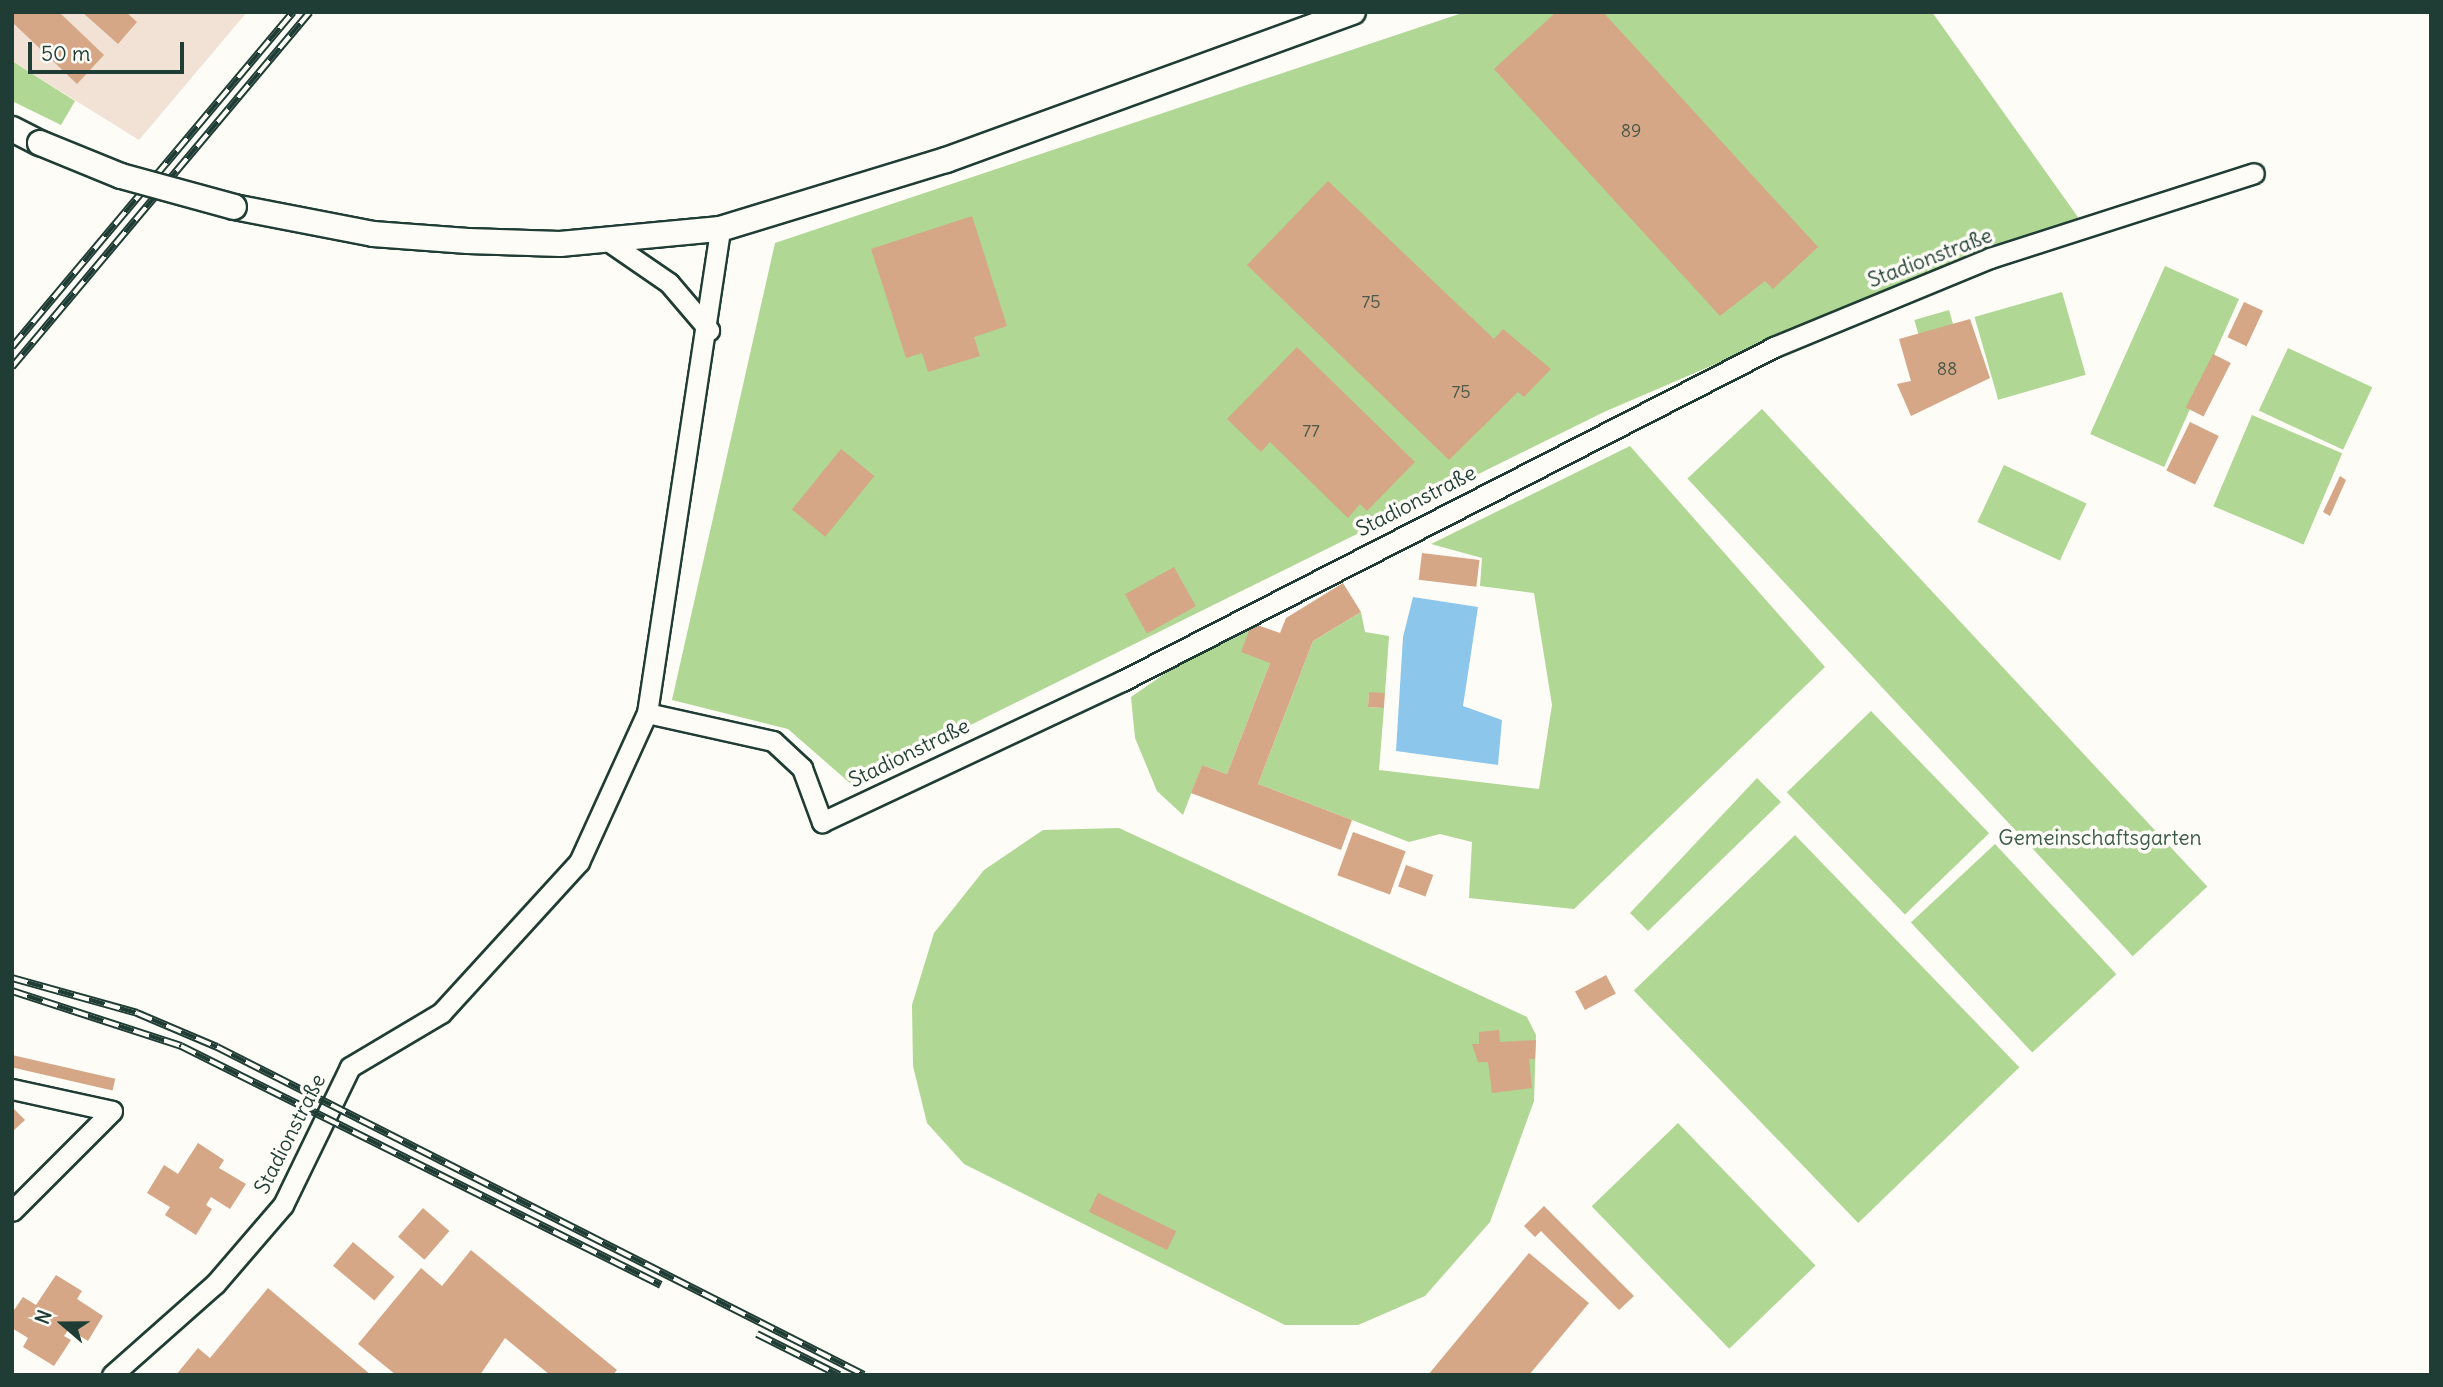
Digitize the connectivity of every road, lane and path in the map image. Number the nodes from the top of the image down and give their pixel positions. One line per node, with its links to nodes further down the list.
1 (1353, 12): 4 (street)
2 (12, 129): 5 (street, bridge)
3 (2255, 173): 7 (street, Stadionstraße)
4 (720, 229): 5 (street); 6 (street, Stadionstraße)
5 (608, 241): 6 (street)
6 (709, 330): 7 (street, Stadionstraße)
7 (647, 713): 10 (street, Stadionstraße)
8 (12, 1088): 9 (street)
9 (12, 1211)
10 (112, 1375)

